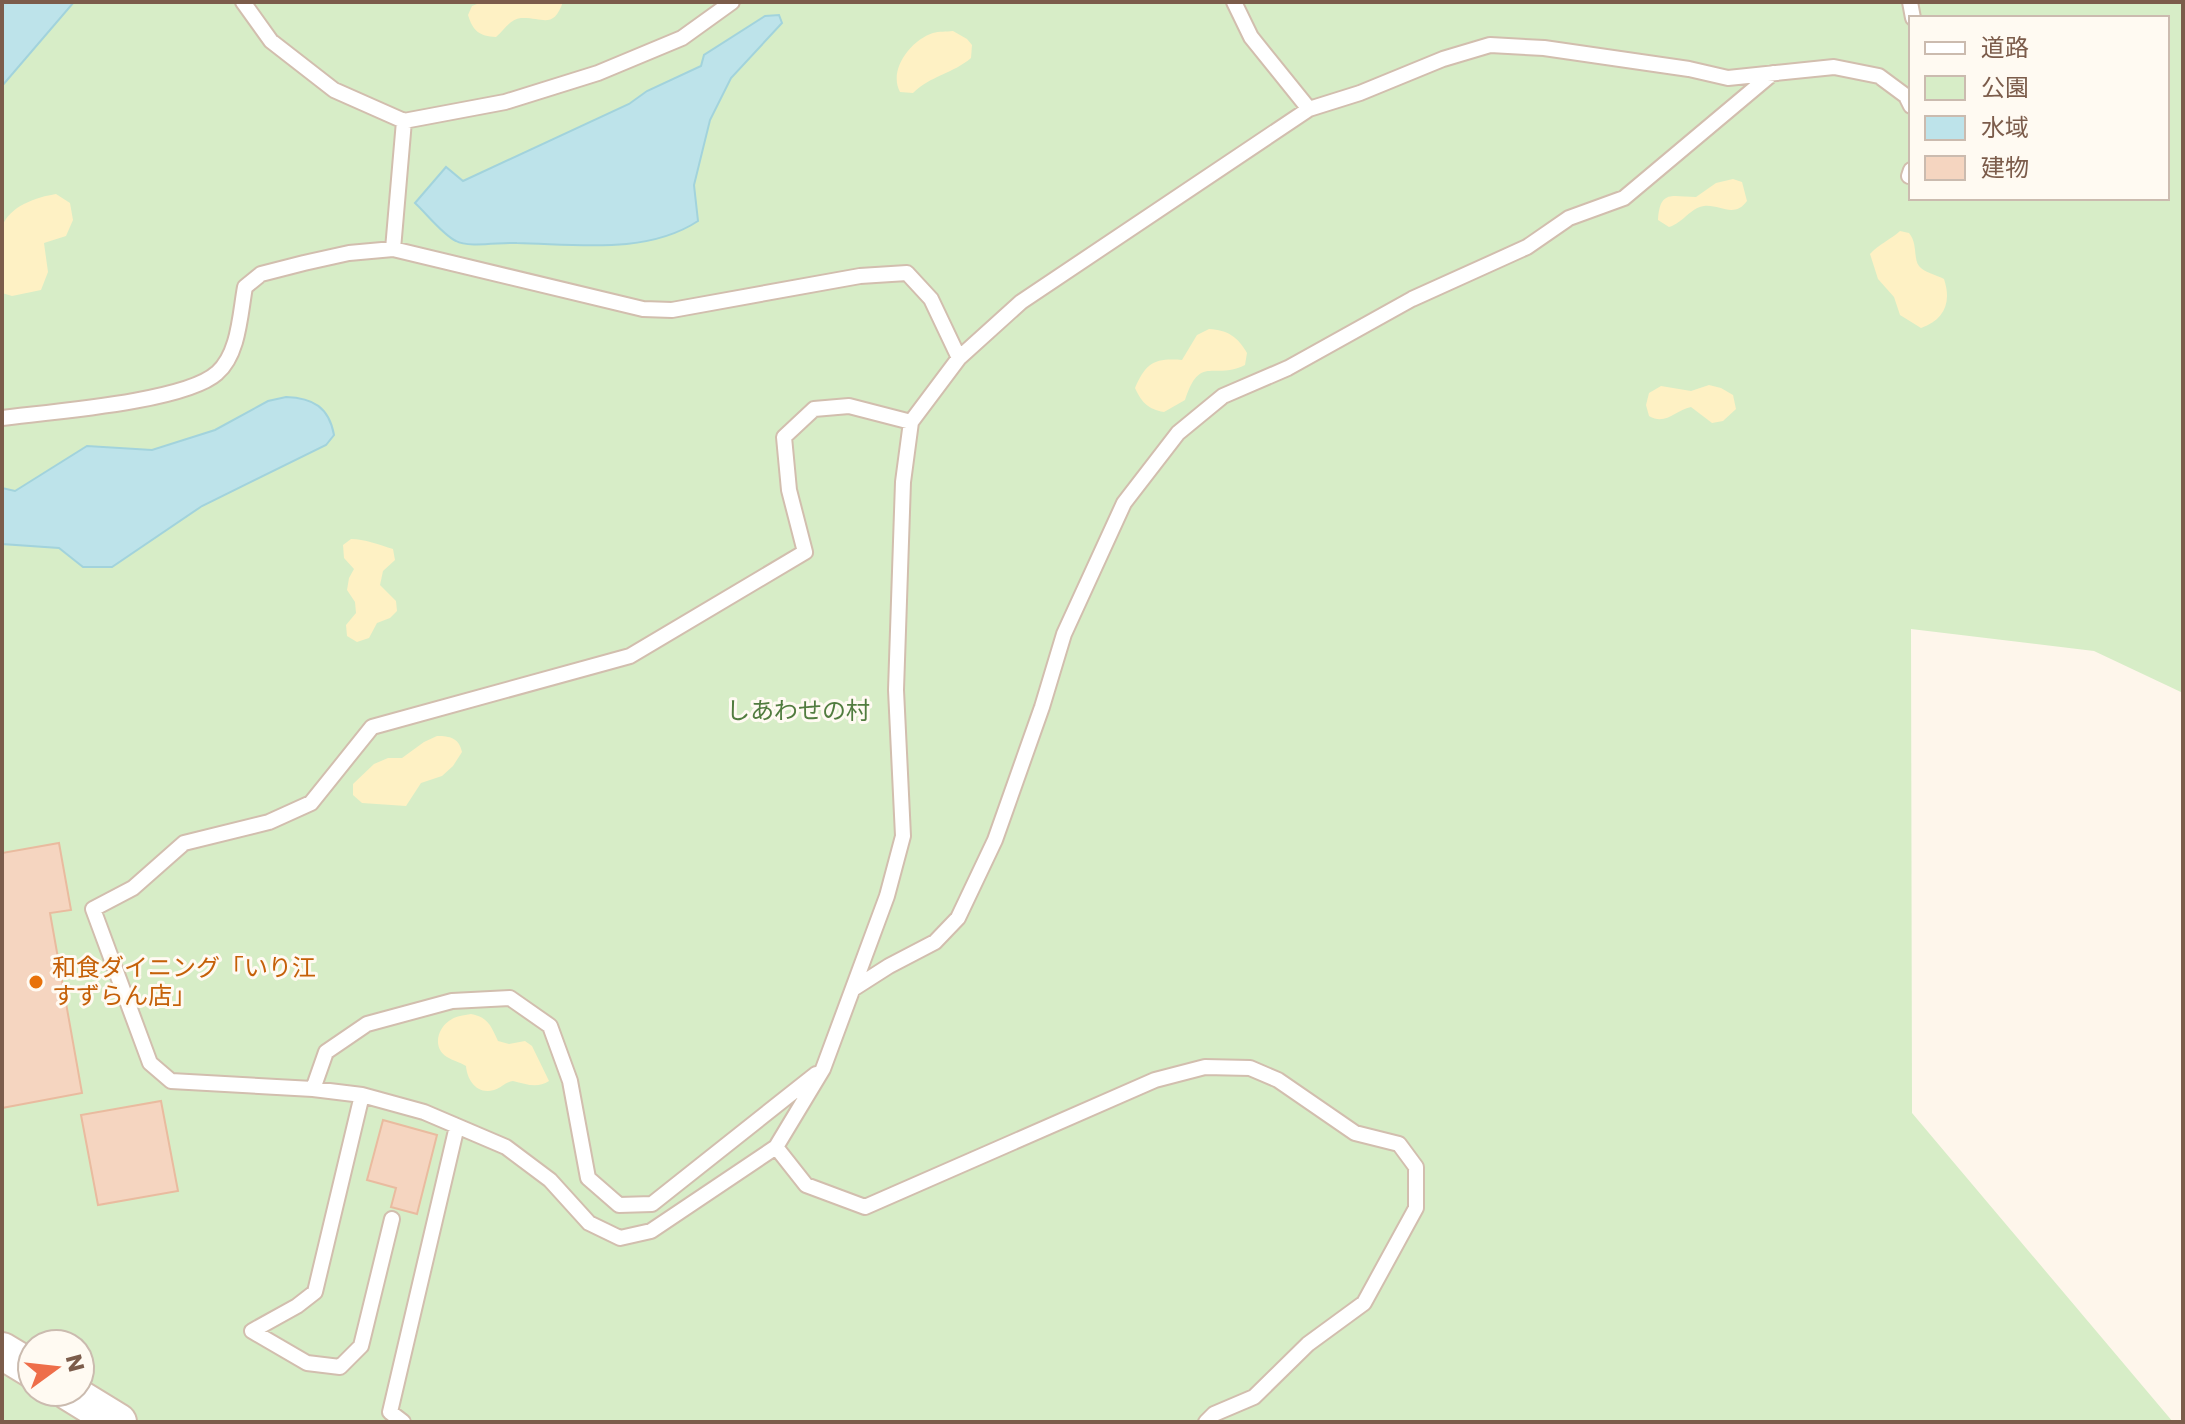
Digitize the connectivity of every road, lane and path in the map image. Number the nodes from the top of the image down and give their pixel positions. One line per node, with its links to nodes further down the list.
1 (243, 2): 7 (lane)
2 (732, 2): 7 (lane)
3 (1234, 2): 6 (lane)
4 (1773, 73): 5 (lane); 6 (lane); 12 (lane)
5 (1909, 102)
6 (1309, 109): 9 (lane)
7 (404, 121): 8 (lane)
8 (393, 249): 9 (lane); 10 (lane)
9 (959, 358): 11 (lane)
10 (2, 418)
11 (911, 422): 12 (lane); 14 (lane)
12 (853, 989): 13 (lane)
13 (823, 1069): 14 (lane); 17 (lane)
14 (313, 1089): 15 (lane)
15 (362, 1095): 16 (lane); 18 (lane)
16 (457, 1126): 17 (lane); 21 (lane)
17 (776, 1147): 22 (lane)
18 (392, 1219)
19 (95, 1408): 20 (street)
20 (118, 1422)
21 (403, 1422)
22 (1206, 1422)

